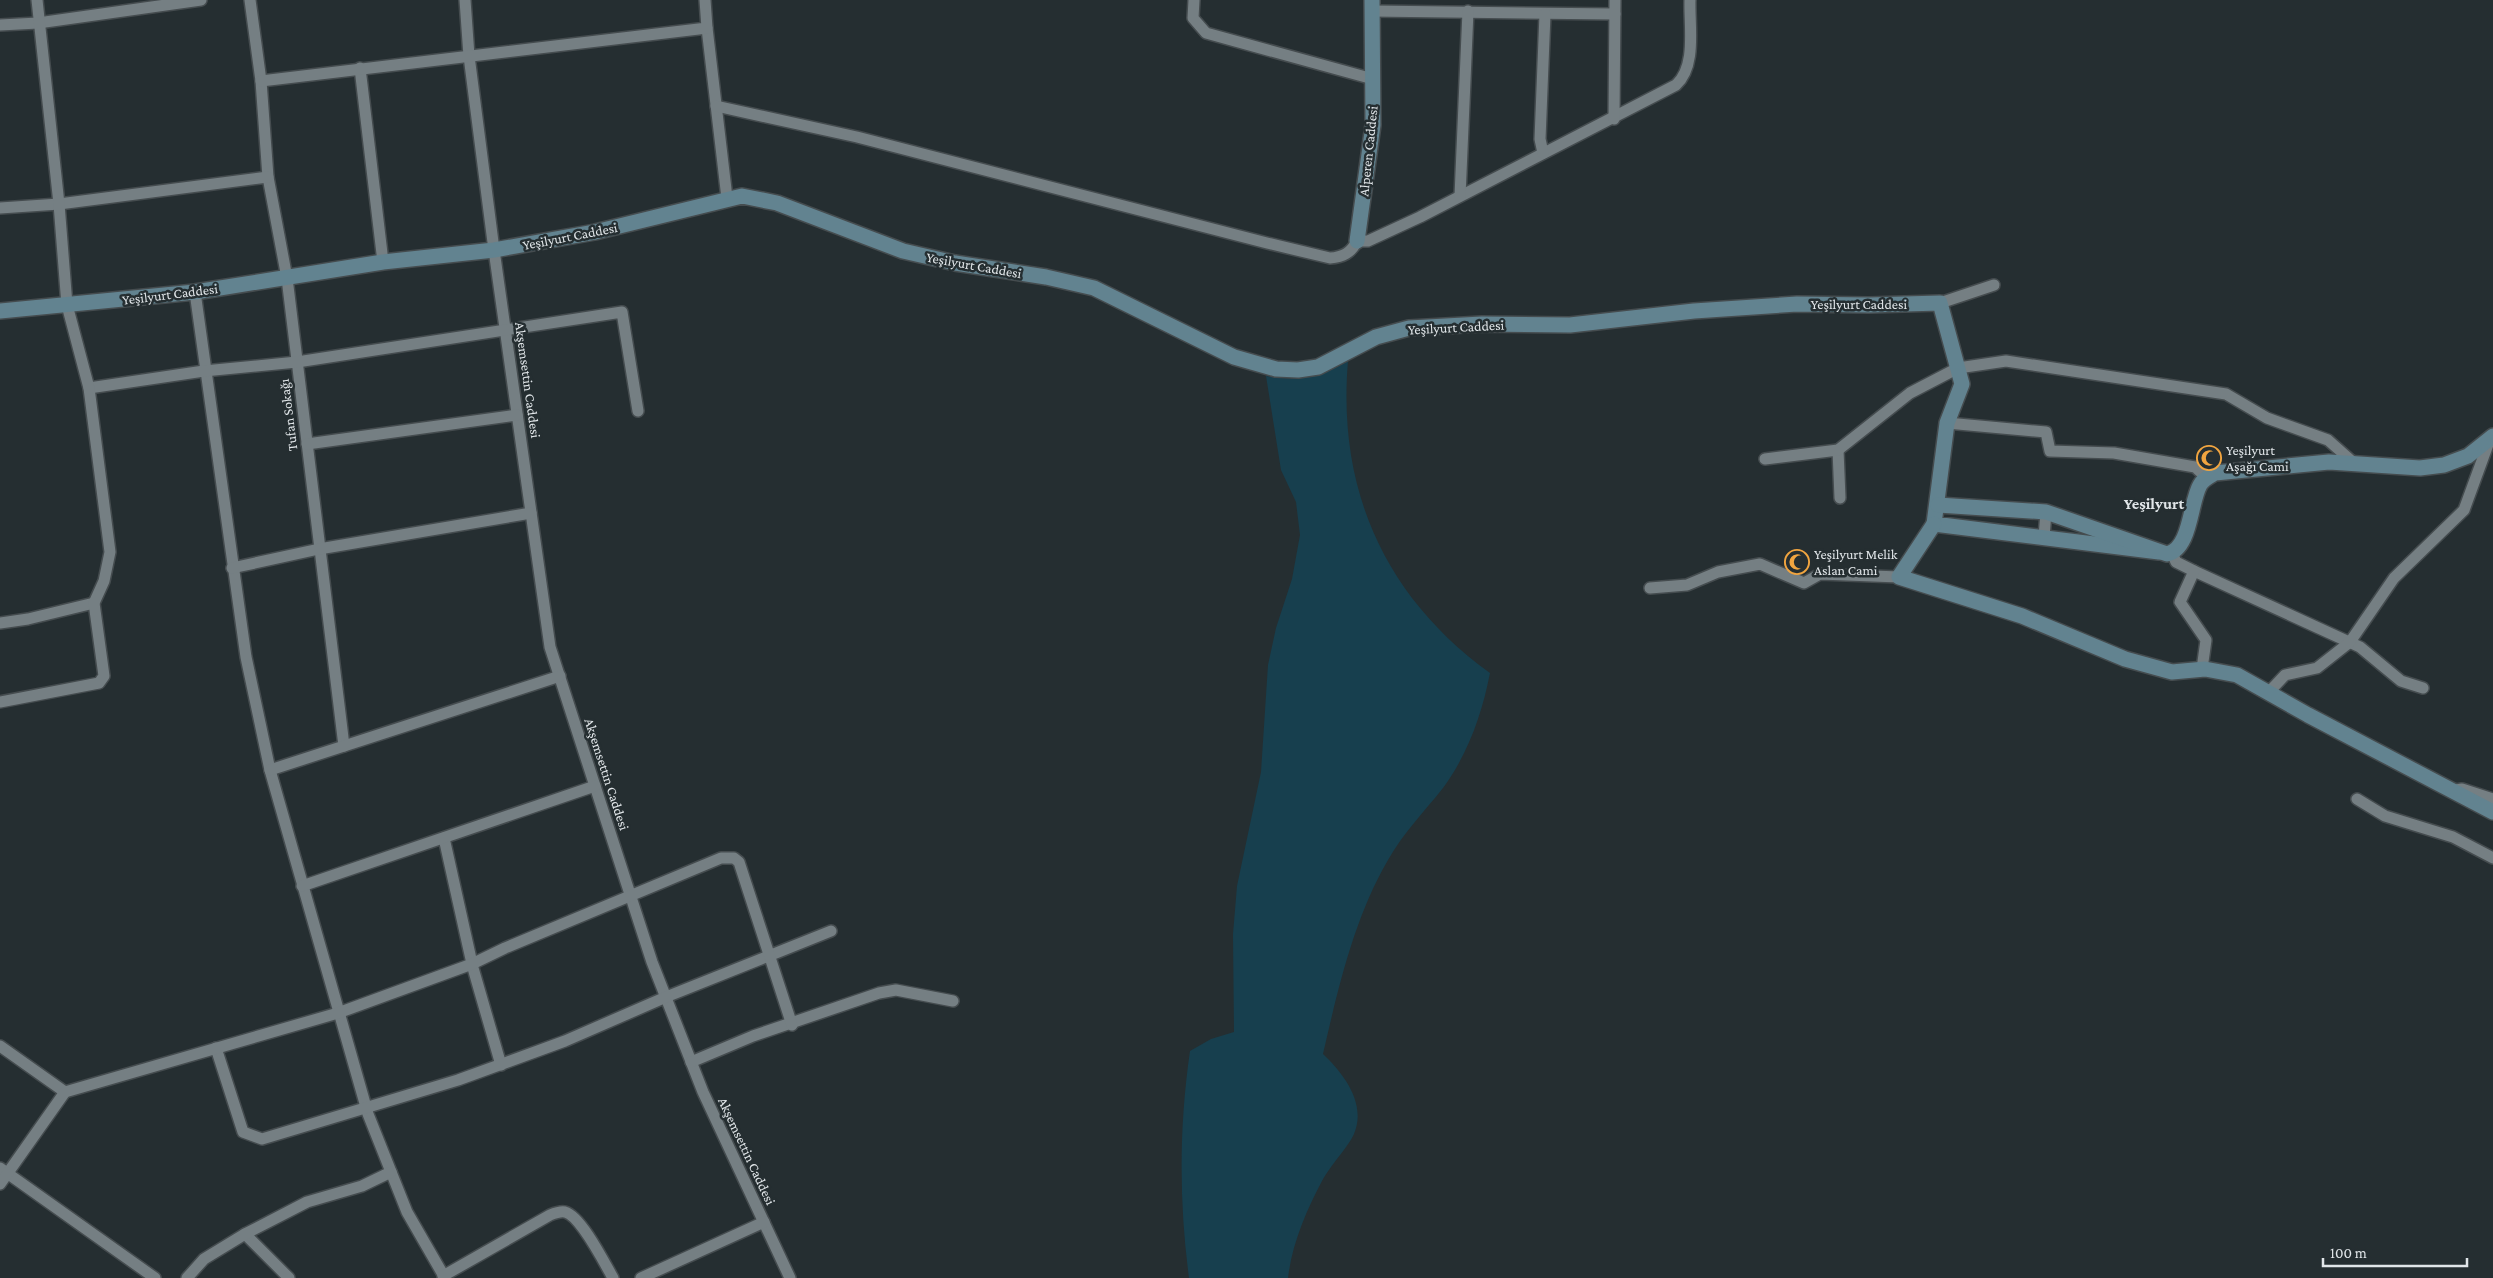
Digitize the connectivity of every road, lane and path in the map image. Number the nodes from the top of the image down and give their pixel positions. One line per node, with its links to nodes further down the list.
1 (36, 0): 13 (street)
2 (202, 0): 13 (street)
3 (250, 0): 19 (street, Tufan Sokağı)
4 (465, 0): 16 (street, Akşemsettin Caddesi)
5 (705, 0): 15 (street)
6 (1194, 0): 18 (street)
7 (1615, 0): 12 (street)
8 (1690, 0): 21 (street)
9 (1372, 6): 10 (street); 18 (street, Alperen Caddesi)
10 (1468, 11): 11 (street); 24 (street)
11 (1545, 14): 12 (street); 22 (street)
12 (1615, 14): 21 (street)
13 (38, 23): 14 (street); 26 (street)
14 (0, 25)
15 (707, 28): 16 (street); 20 (street)
16 (469, 56): 17 (street); 29 (street, Akşemsettin Caddesi)
17 (360, 68): 19 (street); 30 (street)
18 (1373, 79): 28 (street, Alperen Caddesi)
19 (261, 81): 23 (street, Tufan Sokağı)
20 (716, 106): 25 (street); 28 (street)
21 (1614, 118): 22 (street)
22 (1543, 153): 24 (street)
23 (268, 177): 26 (street); 31 (street, Tufan Sokağı)
24 (1460, 196): 28 (street)
25 (727, 198): 29 (street, Yeşilyurt Caddesi); 34 (street, Yeşilyurt Caddesi)
26 (59, 204): 27 (street); 35 (street)
27 (0, 208)
28 (1357, 241)
29 (494, 250): 30 (street, Yeşilyurt Caddesi); 37 (street, Akşemsettin Caddesi)
30 (383, 262): 31 (street, Yeşilyurt Caddesi)
31 (287, 278): 33 (street, Yeşilyurt Caddesi); 38 (street, Tufan Sokağı)
32 (1994, 286): 34 (street)
33 (195, 292): 35 (street, Yeşilyurt Caddesi); 40 (street)
34 (1940, 303): 39 (street)
35 (67, 306): 36 (street, Yeşilyurt Caddesi); 41 (street)
36 (0, 311)
37 (506, 330): 38 (street); 42 (street); 43 (street, Akşemsettin Caddesi)
38 (297, 362): 40 (street); 46 (street, Tufan Sokağı)
39 (1958, 368): 44 (street); 47 (street); 49 (street)
40 (204, 371): 41 (street); 61 (street)
41 (89, 388): 65 (street)
42 (638, 410)
43 (517, 415): 46 (street); 54 (street, Akşemsettin Caddesi)
44 (1947, 423): 50 (street); 52 (street)
45 (2491, 437): 49 (street); 67 (street)
46 (307, 444): 59 (street, Tufan Sokağı)
47 (1838, 450): 48 (street); 51 (street)
48 (1765, 458)
49 (2355, 464): 50 (street)
50 (2207, 478): 60 (street)
51 (1840, 498)
52 (1938, 505): 53 (street); 55 (street)
53 (2046, 512): 56 (street); 57 (street)
54 (531, 513): 59 (street); 69 (street, Akşemsettin Caddesi)
55 (1934, 524): 57 (street); 63 (street)
56 (2092, 526): 58 (street); 60 (street)
57 (2044, 537): 58 (street)
58 (2090, 542): 60 (street)
59 (319, 549): 61 (street); 73 (street, Tufan Sokağı)
60 (2165, 552): 62 (street)
61 (232, 568): 74 (street)
62 (2194, 572): 67 (street); 68 (street)
63 (1899, 577): 64 (street); 68 (street)
64 (1650, 588)
65 (94, 603): 66 (street); 72 (street)
66 (0, 623)
67 (2350, 642): 70 (street); 71 (street)
68 (2202, 669): 71 (street)
69 (560, 676): 73 (street); 75 (street, Akşemsettin Caddesi)
70 (2423, 688)
71 (2269, 692): 76 (street)
72 (0, 702)
73 (344, 746): 74 (street)
74 (270, 770): 82 (street)
75 (595, 786): 80 (street); 83 (street, Akşemsettin Caddesi)
76 (2453, 790): 78 (street); 79 (street)
77 (2357, 799): 81 (street)
78 (2493, 799)
79 (2493, 812)
80 (444, 838): 82 (street); 86 (street)
81 (2493, 858)
82 (302, 886): 89 (street)
83 (631, 896): 85 (street); 86 (street); 87 (street, Akşemsettin Caddesi)
84 (831, 931): 85 (street)
85 (769, 956): 87 (street); 90 (street)
86 (472, 964): 89 (street); 94 (street)
87 (666, 997): 93 (street, Akşemsettin Caddesi); 94 (street)
88 (953, 1001): 90 (street)
89 (338, 1013): 92 (street); 96 (street)
90 (792, 1025): 93 (street)
91 (0, 1046): 95 (street)
92 (216, 1048): 95 (street); 96 (street)
93 (691, 1062): 100 (street, Akşemsettin Caddesi)
94 (501, 1065): 96 (street)
95 (65, 1092): 97 (street)
96 (366, 1109): 98 (street)
97 (4, 1170): 99 (street); 103 (street)
98 (390, 1172): 101 (street); 102 (street)
99 (0, 1184)
100 (764, 1222): 107 (street); 108 (street, Akşemsettin Caddesi)
101 (245, 1234): 104 (street); 105 (street)
102 (444, 1277): 106 (street)
103 (155, 1278)
104 (187, 1278)
105 (289, 1278)
106 (613, 1278)
107 (641, 1278)
108 (790, 1278)

